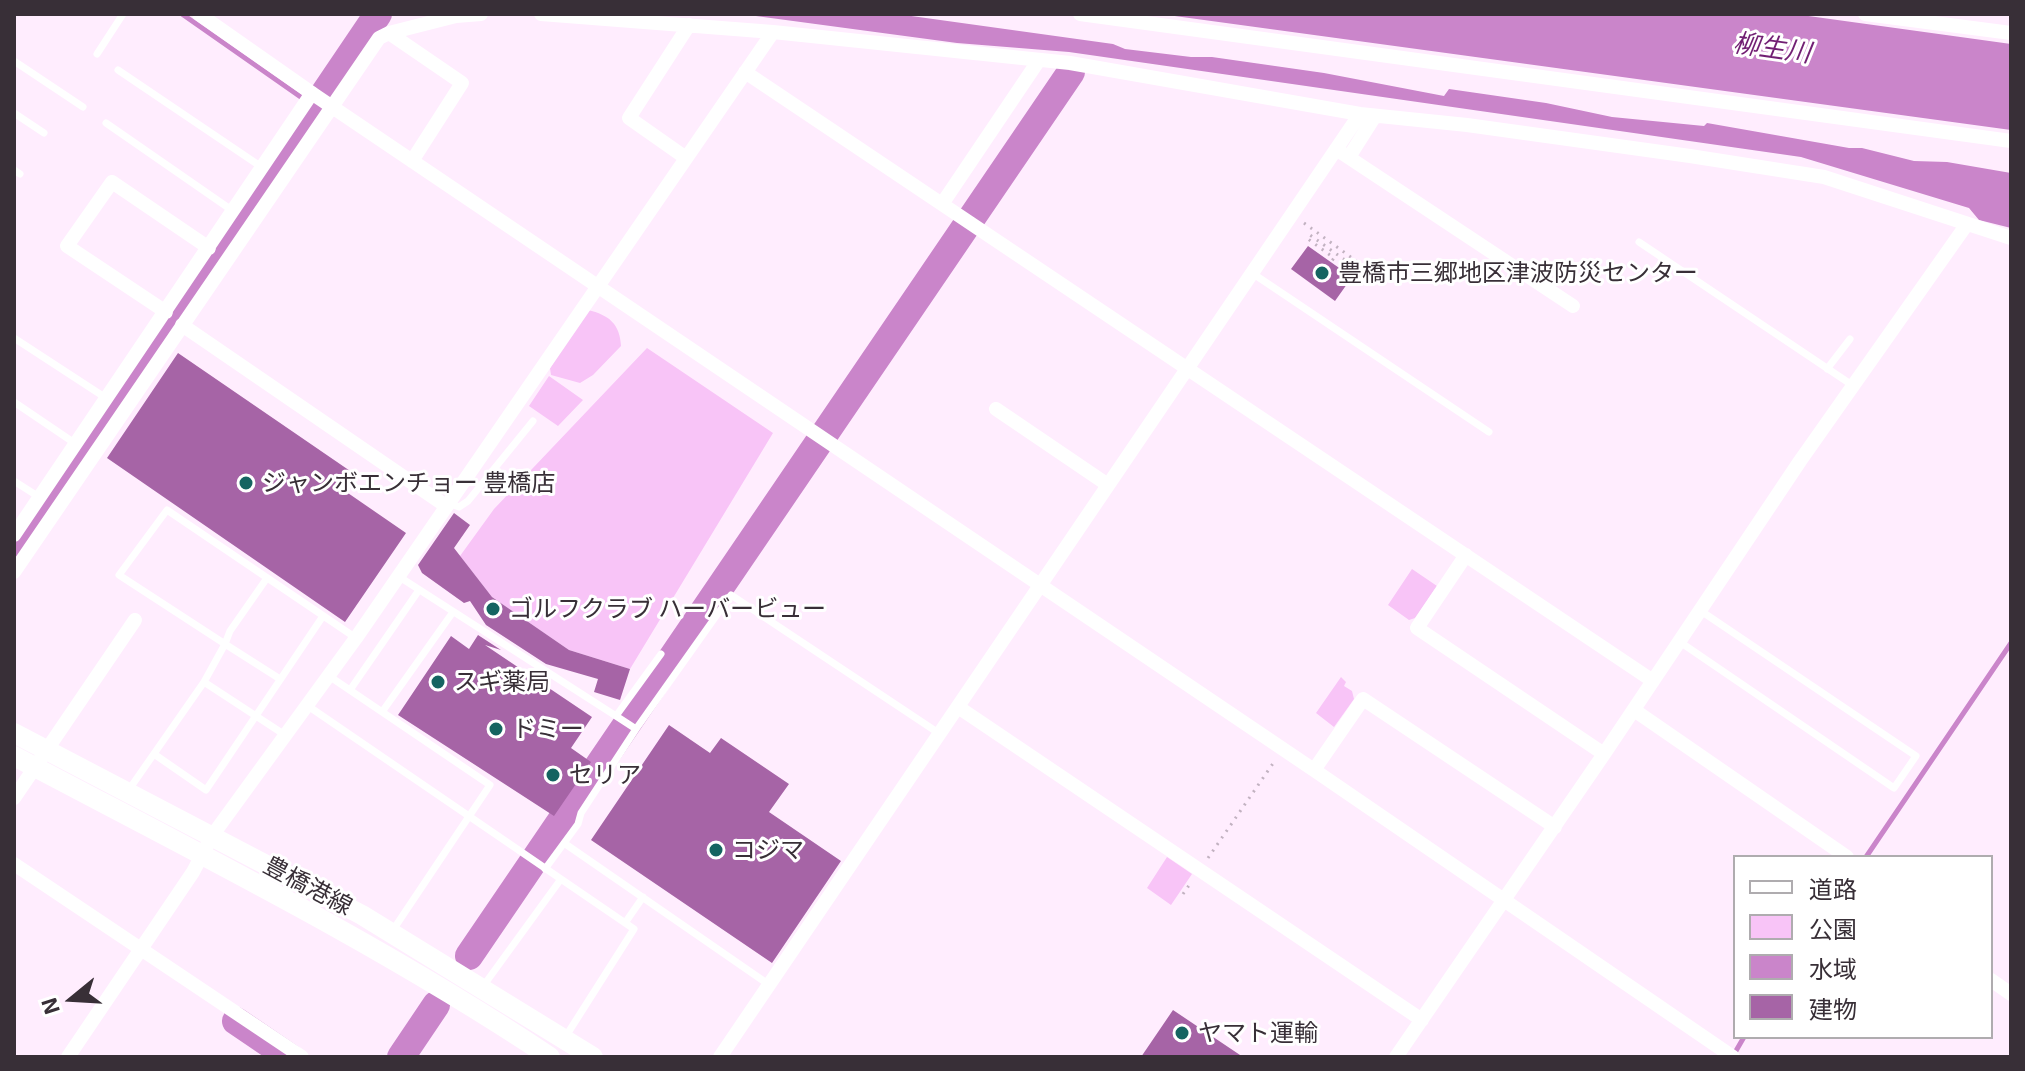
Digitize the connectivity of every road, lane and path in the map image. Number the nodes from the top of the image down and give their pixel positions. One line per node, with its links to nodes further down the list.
1 (123, 14): 11 (lane)
2 (199, 14): 16 (street)
3 (481, 14): 9 (street)
4 (541, 14): 7 (street)
5 (1080, 14): 22 (street)
6 (1865, 14): 10 (street)
7 (689, 25): 8 (street); 24 (street)
8 (773, 32): 12 (street); 15 (street)
9 (389, 33): 16 (street); 25 (street)
10 (2011, 33)
11 (97, 54)
12 (1039, 60): 19 (street); 27 (street)
13 (14, 61): 17 (lane)
14 (118, 70): 26 (lane)
15 (745, 72): 24 (street); 27 (street)
16 (319, 99): 25 (street); 26 (street); 39 (street)
17 (83, 107)
18 (14, 113): 21 (lane)
19 (1368, 115): 23 (street); 30 (street)
20 (106, 123): 28 (lane)
21 (44, 133)
22 (2011, 141)
23 (1342, 153): 35 (street); 37 (street)
24 (686, 158): 36 (street)
25 (412, 161): 36 (street)
26 (263, 168): 28 (street)
27 (942, 204): 42 (street)
28 (233, 211): 33 (street)
29 (1298, 218): 34 (path)
30 (1967, 224): 31 (street); 44 (street)
31 (2011, 238)
32 (1639, 242): 43 (lane)
33 (209, 248): 38 (street); 38 (street)
34 (1331, 262)
35 (1252, 273): 42 (street); 49 (lane)
36 (598, 285): 54 (street); 60 (street)
37 (1573, 306)
38 (166, 312): 45 (street)
39 (182, 325): 54 (street); 57 (street)
40 (14, 338): 45 (lane)
41 (1850, 339): 43 (lane)
42 (1187, 369): 52 (street); 56 (street)
43 (1827, 369): 44 (lane)
44 (1852, 385): 62 (street)
45 (106, 398): 50 (street)
46 (14, 402): 50 (lane)
47 (996, 409): 52 (street)
48 (533, 421): 54 (lane)
49 (1489, 432)
50 (76, 444): 53 (street)
51 (14, 481): 53 (lane)
52 (1108, 485): 60 (street)
53 (39, 497): 55 (street)
54 (447, 505): 58 (street)
55 (14, 535)
56 (1466, 555): 72 (street); 86 (street)
57 (14, 572)
58 (398, 576): 61 (lane); 66 (street)
59 (267, 578): 64 (lane); 68 (lane); 68 (lane)
60 (1039, 586): 76 (street); 84 (street)
61 (419, 590): 63 (lane); 74 (lane)
62 (1701, 611): 67 (street); 67 (lane)
63 (453, 612): 78 (lane); 80 (lane)
64 (323, 616): 66 (lane); 71 (lane)
65 (135, 620): 88 (street)
66 (356, 638): 70 (street)
67 (1680, 642): 72 (street)
68 (225, 644): 71 (lane); 73 (lane)
69 (661, 654): 80 (lane)
70 (329, 676): 74 (lane); 75 (street)
71 (280, 679): 79 (lane)
72 (1653, 681): 77 (street)
73 (204, 682): 79 (lane); 85 (lane)
74 (350, 690): 78 (lane)
75 (308, 706): 83 (street); 92 (lane)
76 (958, 707): 82 (street); 100 (street)
77 (1634, 710): 86 (street); 97 (street)
78 (382, 712): 92 (lane)
79 (255, 716): 83 (lane); 85 (lane)
80 (626, 723): 82 (lane); 95 (lane)
81 (14, 733): 88 (main road, 豊橋港線)
82 (940, 734): 109 (street)
83 (286, 736): 94 (street)
84 (1283, 749): 89 (street); 100 (path)
85 (154, 754): 90 (lane)
86 (1604, 754): 93 (street)
87 (14, 756): 88 (main road, 豊橋港線)
88 (41, 759): 90 (main road, 豊橋港線); 91 (street); 96 (main road, 豊橋港線)
89 (1314, 770): 93 (street); 104 (street)
90 (127, 793): 94 (main road, 豊橋港線)
91 (14, 798)
92 (469, 817): 99 (lane); 106 (lane)
93 (1555, 827): 104 (street)
94 (212, 836): 96 (street); 106 (main road, 豊橋港線)
95 (564, 843): 99 (lane); 103 (lane)
96 (201, 855): 107 (street); 116 (main road, 豊橋港線)
97 (1844, 855)
98 (14, 864): 107 (street)
99 (542, 867): 101 (lane)
100 (1200, 870): 102 (path); 112 (street)
101 (561, 879): 105 (lane); 110 (lane)
102 (1183, 894)
103 (643, 897): 105 (lane); 109 (lane)
104 (1503, 900): 112 (street); 120 (street)
105 (625, 923): 113 (lane)
106 (392, 932): 110 (main road, 豊橋港線)
107 (140, 953): 114 (street); 115 (street)
108 (1993, 981): 111 (street)
109 (770, 985): 118 (street)
110 (482, 987): 113 (main road, 豊橋港線)
111 (2011, 994)
112 (1422, 1020): 119 (street)
113 (564, 1038): 117 (main road, 豊橋港線)
114 (68, 1057)
115 (302, 1057)
116 (550, 1057)
117 (593, 1057)
118 (720, 1057)
119 (1396, 1057)
120 (1733, 1057)

